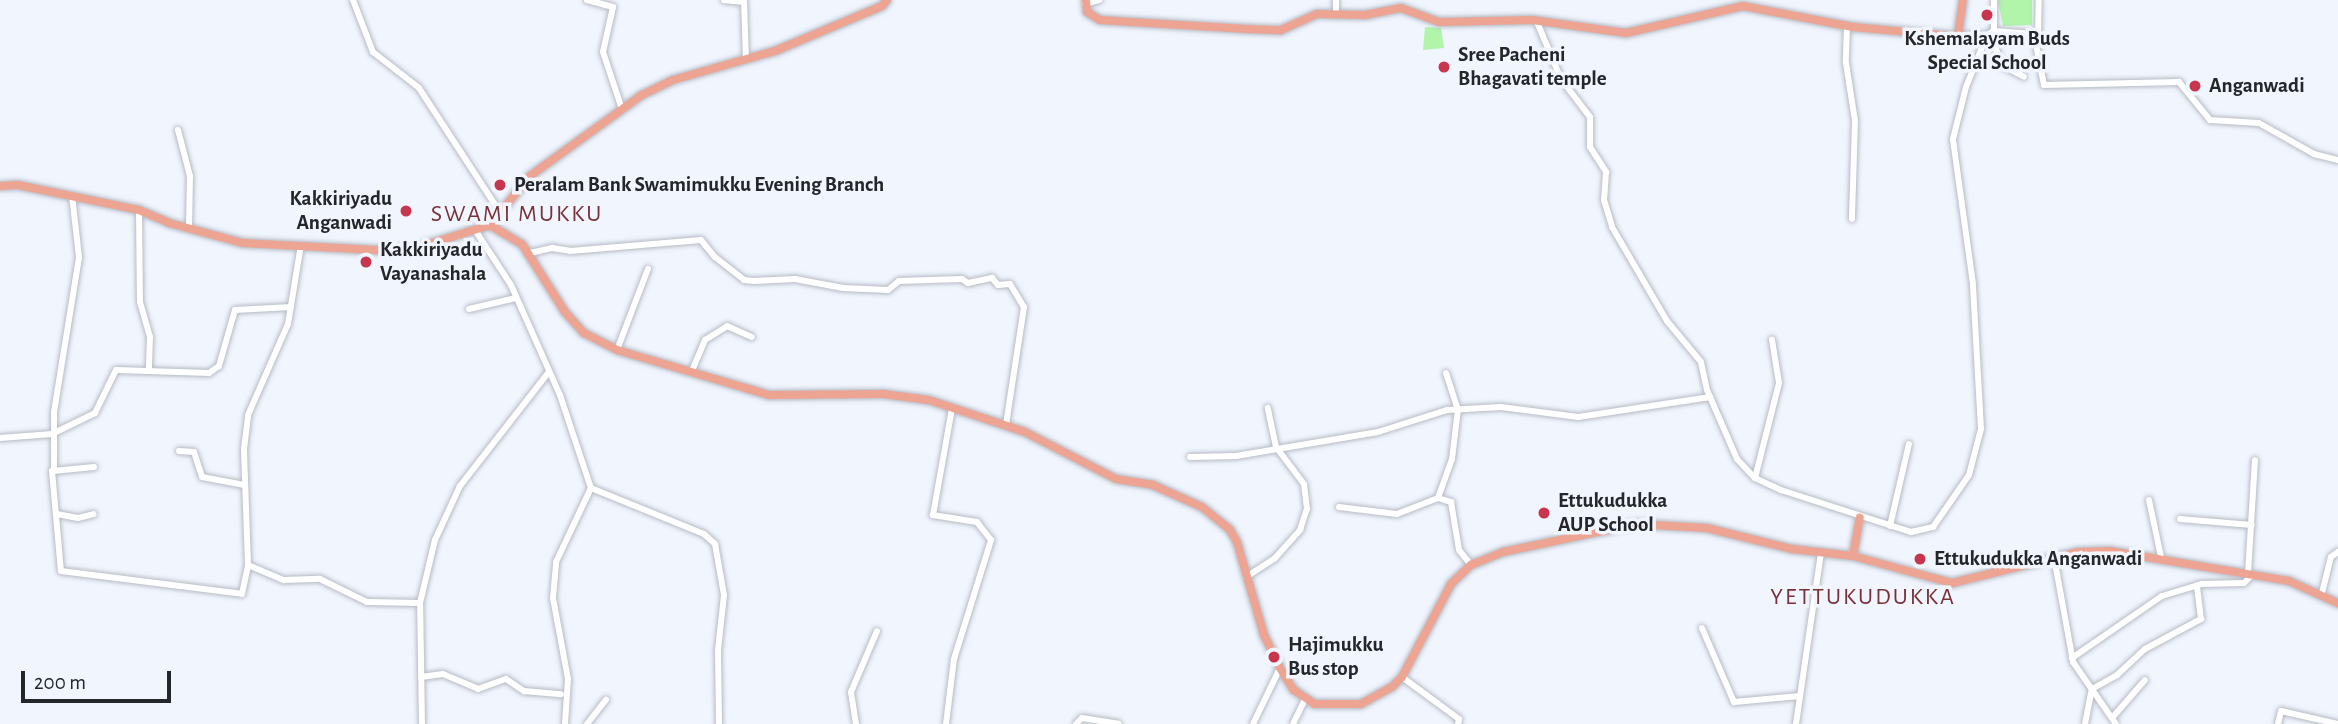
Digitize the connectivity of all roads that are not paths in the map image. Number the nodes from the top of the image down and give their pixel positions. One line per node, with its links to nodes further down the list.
1 (353, 0): 27 (street)
2 (587, 0): 11 (street)
3 (724, 0): 10 (street)
4 (887, 0): 19 (main road)
5 (1099, 0): 12 (street)
6 (1336, 0): 13 (street)
7 (1963, 0): 17 (main road)
8 (1994, 0): 16 (street)
9 (2039, 0): 18 (street)
10 (744, 1): 19 (street)
11 (603, 2): 21 (street)
12 (1086, 2): 13 (main road)
13 (1336, 14): 14 (main road)
14 (1538, 22): 15 (main road); 45 (street)
15 (1847, 26): 17 (main road); 28 (street)
16 (1991, 32): 17 (street); 18 (street); 20 (street); 70 (street)
17 (1958, 35)
18 (2038, 39): 23 (street)
19 (746, 60): 21 (main road)
20 (2024, 77)
21 (621, 106): 27 (main road)
22 (178, 130): 30 (street)
23 (2338, 160)
24 (0, 187): 25 (main road)
25 (72, 196): 26 (main road); 50 (street)
26 (139, 210): 30 (main road); 41 (street)
27 (502, 214): 29 (main road)
28 (1852, 219)
29 (490, 225): 31 (main road); 33 (main road)
30 (189, 229): 32 (main road)
31 (477, 233): 32 (main road); 35 (street)
32 (301, 245): 36 (street)
33 (530, 253): 40 (main road); 49 (street)
34 (648, 269): 40 (street)
35 (516, 298): 37 (street); 42 (street)
36 (291, 307): 41 (street); 60 (street)
37 (469, 309)
38 (752, 337): 43 (street)
39 (1772, 340): 59 (street)
40 (617, 350): 43 (main road)
41 (149, 371): 50 (street)
42 (548, 372): 61 (street); 82 (street)
43 (691, 373): 46 (main road)
44 (1446, 373): 48 (street)
45 (1711, 397): 48 (street); 59 (street)
46 (952, 408): 49 (main road); 103 (street)
47 (1268, 408): 53 (street)
48 (1458, 409): 53 (street); 62 (street)
49 (1006, 425): 79 (main road)
50 (52, 434): 51 (street); 58 (street)
51 (0, 438)
52 (1909, 444): 70 (street)
53 (1276, 447): 55 (street); 79 (street)
54 (179, 451): 60 (street)
55 (1190, 457)
56 (2255, 460): 69 (street)
57 (94, 467): 58 (street)
58 (54, 471): 65 (street)
59 (1755, 478): 67 (street)
60 (244, 485): 76 (street)
61 (591, 488): 99 (street); 101 (street)
62 (1438, 498): 64 (street); 77 (street)
63 (2149, 500): 75 (street)
64 (1339, 507)
65 (57, 514): 66 (street); 76 (street)
66 (94, 514)
67 (1860, 518): 70 (street); 73 (main road)
68 (2180, 519): 69 (street)
69 (2252, 525): 78 (street)
70 (1890, 526)
71 (1821, 552): 73 (main road); 77 (main road); 93 (street)
72 (2338, 552): 81 (street)
73 (1853, 556): 74 (main road)
74 (2054, 557): 75 (main road); 86 (street)
75 (2161, 557): 78 (main road)
76 (248, 565): 82 (street)
77 (1471, 565): 89 (main road)
78 (2250, 574): 80 (street); 81 (main road)
79 (1246, 577): 87 (main road)
80 (2197, 585): 86 (street); 91 (street)
81 (2322, 593): 83 (main road)
82 (420, 603): 88 (street)
83 (2338, 603)
84 (1702, 628): 93 (street)
85 (877, 631): 102 (street)
86 (2072, 657): 91 (street)
87 (1280, 668): 94 (main road); 106 (street)
88 (421, 677): 92 (street); 98 (street)
89 (1402, 677): 94 (main road); 108 (street)
90 (2144, 680): 96 (street)
91 (2092, 689): 96 (street); 97 (street)
92 (561, 694)
93 (1800, 696): 109 (street)
94 (1305, 699): 107 (street)
95 (606, 700): 100 (street)
96 (2114, 721)
97 (2081, 723)
98 (422, 724)
99 (565, 724)
100 (587, 724)
101 (719, 724)
102 (856, 724)
103 (946, 724)
104 (1076, 724): 105 (street)
105 (1119, 724)
106 (1254, 724)
107 (1293, 724)
108 (1458, 724)
109 (1796, 724)
110 (2278, 724): 111 (street)
111 (2338, 724)

